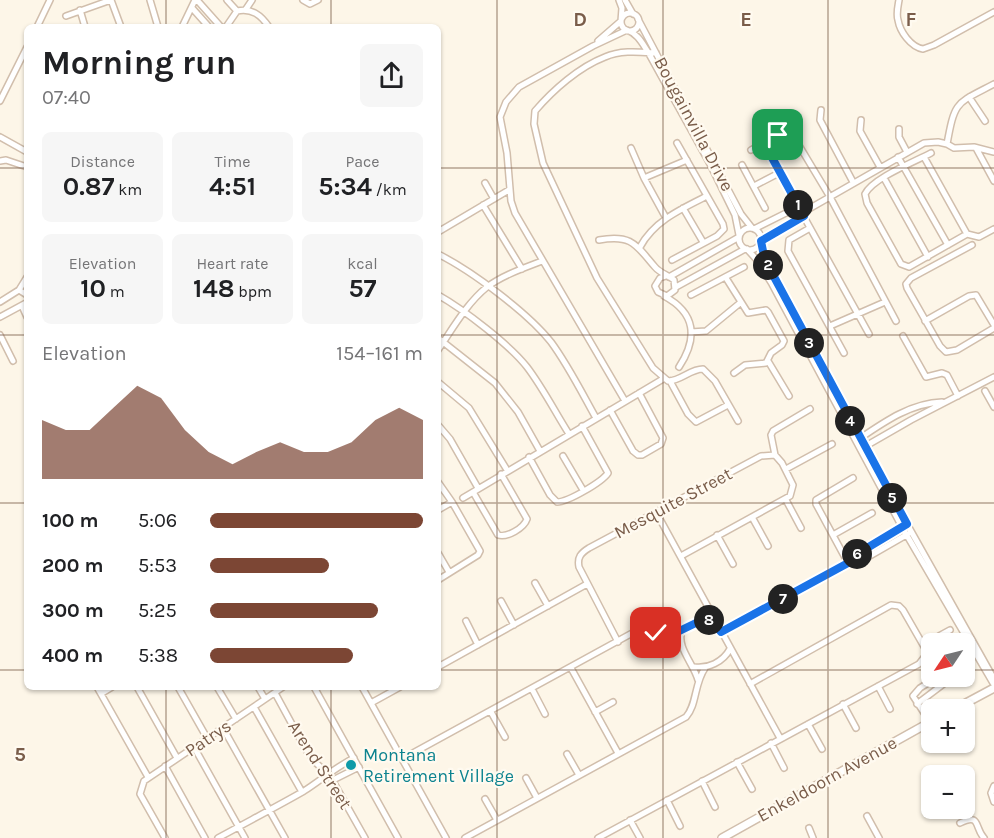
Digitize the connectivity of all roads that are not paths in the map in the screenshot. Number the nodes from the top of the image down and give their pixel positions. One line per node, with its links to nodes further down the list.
1 (50, 0): 21 (street)
2 (111, 0): 14 (street); 23 (street)
3 (150, 0): 24 (street)
4 (196, 0): 12 (street); 27 (street)
5 (227, 0): 15 (street)
6 (252, 0): 13 (street)
7 (303, 0): 8 (street)
8 (318, 0)
9 (619, 0): 20 (street, Bougainvilla Drive)
10 (625, 0): 17 (street, Bougainvilla Drive)
11 (899, 0): 16 (street)
12 (192, 8): 25 (street); 26 (street)
13 (246, 9): 15 (street); 29 (street)
14 (80, 10): 18 (street); 22 (street)
15 (237, 11): 28 (street)
16 (994, 12)
17 (633, 14): 19 (street, Bougainvilla Drive); 20 (street)
18 (66, 16)
19 (638, 20): 30 (street); 34 (street, Bougainvilla Drive)
20 (621, 21): 30 (street, Bougainvilla Drive); 31 (street)
21 (38, 24)
22 (84, 24)
23 (120, 24)
24 (157, 24)
25 (184, 24)
26 (206, 24)
27 (218, 24)
28 (228, 24)
29 (267, 24)
30 (627, 30): 31 (street); 32 (street, Bougainvilla Drive)
31 (593, 46): 68 (street)
32 (648, 52): 34 (street); 84 (street, Bougainvilla Drive); 133 (street)
33 (24, 53): 37 (street)
34 (656, 53): 79 (street, Bougainvilla Drive)
35 (994, 84): 36 (street)
36 (969, 97): 40 (street); 45 (street)
37 (0, 100)
38 (821, 110): 65 (street)
39 (861, 120): 59 (street)
40 (985, 121)
41 (899, 129): 50 (street)
42 (0, 137): 48 (street)
43 (677, 143): 55 (street)
44 (764, 143): 49 (street); 61 (street); 70 (street)
45 (947, 144): 47 (street); 50 (street)
46 (631, 148): 62 (street)
47 (976, 148): 51 (street); 64 (street)
48 (24, 150)
49 (751, 150)
50 (907, 152): 53 (street)
51 (994, 152)
52 (931, 153): 54 (street)
53 (898, 157): 59 (street); 60 (street)
54 (924, 157): 60 (street); 83 (street)
55 (687, 160): 62 (street); 69 (street)
56 (0, 161): 58 (street)
57 (742, 165): 67 (street)
58 (24, 166)
59 (880, 167): 65 (street)
60 (904, 167): 63 (street); 88 (street)
61 (779, 173): 67 (street); 75 (street)
62 (644, 178): 78 (street)
63 (884, 178): 93 (street); 93 (street)
64 (994, 181)
65 (853, 182): 70 (street)
66 (485, 183): 71 (street)
67 (753, 186): 74 (street)
68 (509, 190): 71 (street); 95 (street)
69 (707, 196): 73 (street); 86 (street)
70 (830, 197): 76 (street); 111 (street)
71 (494, 199): 72 (street)
72 (483, 205): 82 (street); 98 (street)
73 (683, 208): 78 (street); 86 (street)
74 (765, 208)
75 (800, 209): 76 (street); 77 (street); 79 (street)
76 (807, 210): 77 (street)
77 (804, 216): 80 (street); 87 (street)
78 (666, 218): 90 (street)
79 (753, 228): 84 (street); 87 (street, Bougainvilla Drive)
80 (810, 228): 116 (street); 120 (street)
81 (994, 229): 83 (street)
82 (441, 230)
83 (967, 234): 88 (street)
84 (739, 236): 91 (street, Bougainvilla Drive); 99 (street)
85 (599, 240): 90 (street)
86 (703, 242): 94 (street)
87 (760, 242): 91 (street); 151 (street, Bougainvilla Drive)
88 (948, 245): 93 (street)
89 (972, 245): 119 (street)
90 (640, 248): 96 (street)
91 (746, 249): 104 (street); 151 (street, Bougainvilla Drive)
92 (441, 256): 103 (street)
93 (928, 257)
94 (672, 260)
95 (542, 261): 98 (street); 140 (street)
96 (655, 267): 99 (street); 102 (street)
97 (744, 267): 100 (street)
98 (522, 269): 103 (street)
99 (668, 276): 102 (street); 104 (street)
100 (726, 278): 107 (street); 112 (street)
101 (24, 282): 105 (street)
102 (656, 283): 108 (street)
103 (488, 286): 115 (street); 146 (street)
104 (676, 289): 108 (street); 113 (street)
105 (19, 290): 106 (street); 110 (street)
106 (24, 293)
107 (691, 295)
108 (663, 296): 113 (street)
109 (441, 297): 115 (street)
110 (0, 302)
111 (885, 302): 116 (street); 118 (street)
112 (740, 303): 122 (street); 129 (street)
113 (678, 304): 122 (street)
114 (24, 305): 117 (street)
115 (464, 313): 126 (street); 150 (street)
116 (858, 314): 120 (street); 123 (street)
117 (0, 317)
118 (896, 321)
119 (925, 321): 121 (street); 121 (street)
120 (830, 326): 127 (street)
121 (994, 326)
122 (691, 332): 130 (street)
123 (869, 334)
124 (0, 335): 128 (street)
125 (903, 336): 139 (street)
126 (441, 340): 154 (street)
127 (844, 353)
128 (14, 361)
129 (768, 361): 131 (street); 138 (street)
130 (679, 367)
131 (734, 373)
132 (994, 376): 139 (street)
133 (663, 379): 134 (street); 137 (street)
134 (670, 381): 142 (street); 142 (street)
135 (441, 385): 159 (street)
136 (985, 391): 143 (street)
137 (639, 393): 140 (street); 145 (street)
138 (789, 396)
139 (958, 396): 141 (street)
140 (625, 401): 145 (street)
141 (944, 402): 151 (street); 153 (street)
142 (728, 405): 147 (street)
143 (994, 407)
144 (810, 409): 155 (street)
145 (610, 410): 146 (street)
146 (596, 418): 148 (street)
147 (738, 421)
148 (582, 426): 150 (street); 164 (street)
149 (441, 429): 163 (street)
150 (568, 434): 154 (street)
151 (857, 440): 153 (street, Bougainvilla Drive)
152 (832, 444): 158 (street)
153 (862, 448): 172 (street, Bougainvilla Drive)
154 (540, 451): 157 (street)
155 (775, 455): 158 (street); 169 (street, Mesquite Street)
156 (563, 456): 164 (street)
157 (529, 457): 159 (street); 164 (street)
158 (786, 469): 166 (street)
159 (507, 470): 160 (street)
160 (501, 474): 163 (street); 163 (street)
161 (853, 478): 175 (street)
162 (441, 486): 167 (street)
163 (475, 490): 165 (street)
164 (583, 490)
165 (463, 498)
166 (786, 500): 171 (street); 173 (street)
167 (452, 502): 168 (street); 182 (street)
168 (441, 508)
169 (656, 512): 178 (street); 185 (street, Mesquite Street)
170 (872, 513): 175 (street)
171 (752, 517): 176 (street); 177 (street)
172 (904, 526): 174 (street, Bougainvilla Drive); 180 (street)
173 (801, 528)
174 (909, 533): 180 (street); 210 (street, Bougainvilla Drive)
175 (833, 535): 180 (street)
176 (717, 536): 178 (street); 181 (street)
177 (768, 546)
178 (681, 556): 188 (street)
179 (441, 558): 182 (street)
180 (848, 563): 195 (street)
181 (733, 564)
182 (449, 572): 183 (street)
183 (441, 578)
184 (536, 583): 187 (street)
185 (587, 584): 187 (street); 198 (street)
186 (501, 601): 191 (street)
187 (548, 606): 191 (street)
188 (708, 607): 190 (street); 192 (street)
189 (466, 621): 200 (street)
190 (700, 621): 192 (street); 194 (street)
191 (514, 625): 200 (street)
192 (717, 625): 195 (street)
193 (950, 630): 196 (street)
194 (682, 631): 197 (street); 199 (street)
195 (721, 632): 201 (street)
196 (944, 633)
197 (667, 637): 198 (street); 199 (street)
198 (618, 642): 205 (street)
199 (681, 644): 206 (street)
200 (478, 645): 204 (street)
201 (730, 649): 202 (street); 203 (street)
202 (735, 658): 203 (street); 209 (street)
203 (722, 659): 207 (street)
204 (441, 664)
205 (571, 668): 214 (street); 237 (street)
206 (694, 668): 207 (street); 208 (street)
207 (705, 668): 208 (street)
208 (698, 680): 250 (street)
209 (750, 684): 211 (street); 246 (street)
210 (993, 685): 228 (street)
211 (878, 686): 231 (street); 234 (street)
212 (923, 687): 232 (street)
213 (939, 687): 232 (street)
214 (532, 689): 236 (street); 238 (street)
215 (100, 690): 225 (street)
216 (107, 690): 225 (street)
217 (138, 690): 252 (street)
218 (180, 690): 245 (street)
219 (219, 690): 239 (street)
220 (260, 690): 227 (street)
221 (279, 690): 226 (street, Patrys)
222 (316, 690): 253 (street)
223 (364, 690): 230 (street)
224 (395, 690): 230 (street)
225 (102, 693): 261 (street)
226 (275, 693): 227 (street, Patrys); 259 (street, Arend Street)
227 (265, 699): 233 (street, Patrys)
228 (971, 699)
229 (613, 702): 237 (street)
230 (371, 703): 254 (street)
231 (843, 704): 240 (street); 243 (street)
232 (917, 704): 235 (street)
233 (254, 707): 239 (street, Patrys); 267 (street)
234 (890, 709)
235 (921, 709)
236 (490, 712): 244 (street); 254 (street)
237 (595, 712): 250 (street)
238 (545, 714)
239 (236, 719): 242 (street, Patrys)
240 (808, 724): 246 (street); 249 (street)
241 (921, 727): 292 (street, Enkeldoorn Avenue)
242 (223, 728): 245 (street, Patrys); 273 (street)
243 (856, 728)
244 (505, 737)
245 (207, 738): 248 (street, Patrys)
246 (780, 738): 247 (street)
247 (771, 743): 255 (street); 258 (street)
248 (194, 747): 252 (street, Patrys); 278 (street)
249 (822, 750)
250 (618, 753): 260 (street)
251 (567, 754): 260 (street)
252 (177, 758): 256 (street, Patrys)
253 (354, 758): 257 (street); 259 (street)
254 (402, 759): 288 (street)
255 (737, 762): 264 (street); 266 (street)
256 (165, 766): 261 (street, Patrys); 282 (street)
257 (359, 767): 263 (street); 287 (street)
258 (784, 768)
259 (329, 773): 263 (street, Arend Street); 267 (street)
260 (579, 775): 268 (street)
261 (148, 777): 281 (street)
262 (526, 778): 268 (street)
263 (333, 780): 286 (street, Arend Street)
264 (702, 781): 270 (street); 272 (street)
265 (994, 786): 271 (street)
266 (752, 789)
267 (302, 792): 273 (street)
268 (537, 798): 275 (street)
269 (485, 799): 275 (street)
270 (666, 800): 276 (street); 279 (street)
271 (994, 802)
272 (716, 807)
273 (269, 809): 278 (street); 285 (street)
274 (867, 816): 294 (street)
275 (496, 820): 289 (street)
276 (630, 820): 290 (street); 291 (street)
277 (960, 823): 295 (street)
278 (238, 826): 283 (street); 284 (street)
279 (680, 826)
280 (809, 828): 293 (street)
281 (165, 838)
282 (205, 838)
283 (218, 838)
284 (245, 838)
285 (285, 838)
286 (364, 838)
287 (398, 838)
288 (446, 838)
289 (465, 838)
290 (598, 838)
291 (640, 838)
292 (722, 838)
293 (813, 838)
294 (879, 838)
295 (984, 838)

